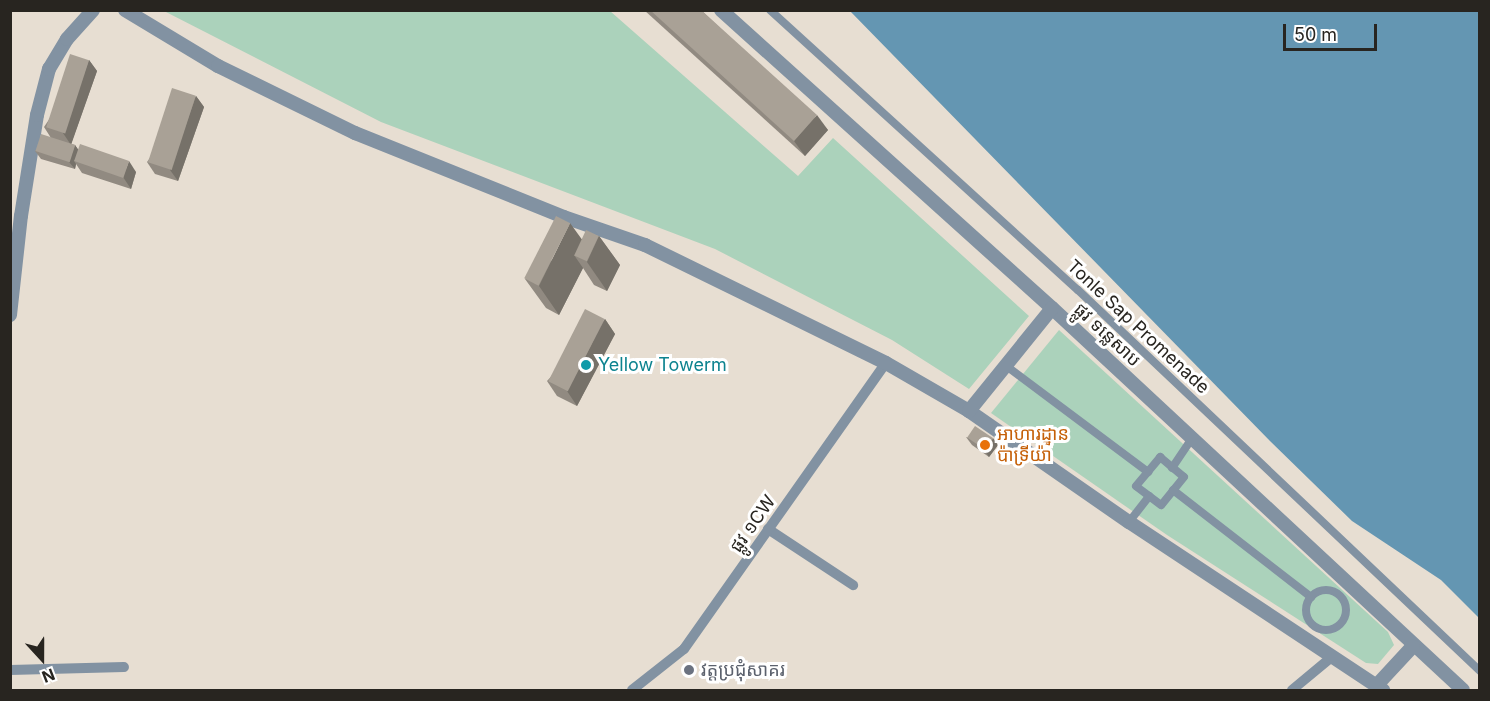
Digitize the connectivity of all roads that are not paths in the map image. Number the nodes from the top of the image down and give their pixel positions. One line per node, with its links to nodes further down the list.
1 (93, 10): 5 (street)
2 (125, 10): 8 (street)
3 (721, 10): 6 (street, ផ្លូវ ទន្លេសាប)
4 (770, 10): 27 (street, Tonle Sap Promenade)
5 (12, 285): 7 (street)
6 (1052, 308): 9 (street); 11 (street, ផ្លូវ ទន្លេសាប)
7 (10, 315)
8 (886, 363): 10 (street); 17 (street, ផ្លូវ ១CW)
9 (1005, 365): 10 (street); 13 (street)
10 (969, 411): 16 (street)
11 (1191, 440): 12 (street); 19 (street, ផ្លូវ ទន្លេសាប)
12 (1172, 468): 13 (street); 14 (street)
13 (1148, 472): 15 (street)
14 (1173, 490): 15 (street); 20 (street)
15 (1149, 496): 16 (street)
16 (1129, 522): 22 (street)
17 (768, 529): 18 (street); 29 (street, ផ្លូវ ១CW)
18 (853, 585)
19 (1344, 590): 20 (street); 21 (street); 23 (street, ផ្លូវ ទន្លេសាប)
20 (1311, 597): 21 (street)
21 (1315, 626): 22 (street)
22 (1306, 639): 24 (street)
23 (1413, 646): 28 (street); 31 (street, ផ្លូវ ទន្លេសាប)
24 (1333, 656): 28 (street); 30 (street)
25 (124, 667): 26 (street)
26 (10, 670)
27 (1479, 671)
28 (1380, 688)
29 (632, 690)
30 (1292, 690)
31 (1463, 690)

